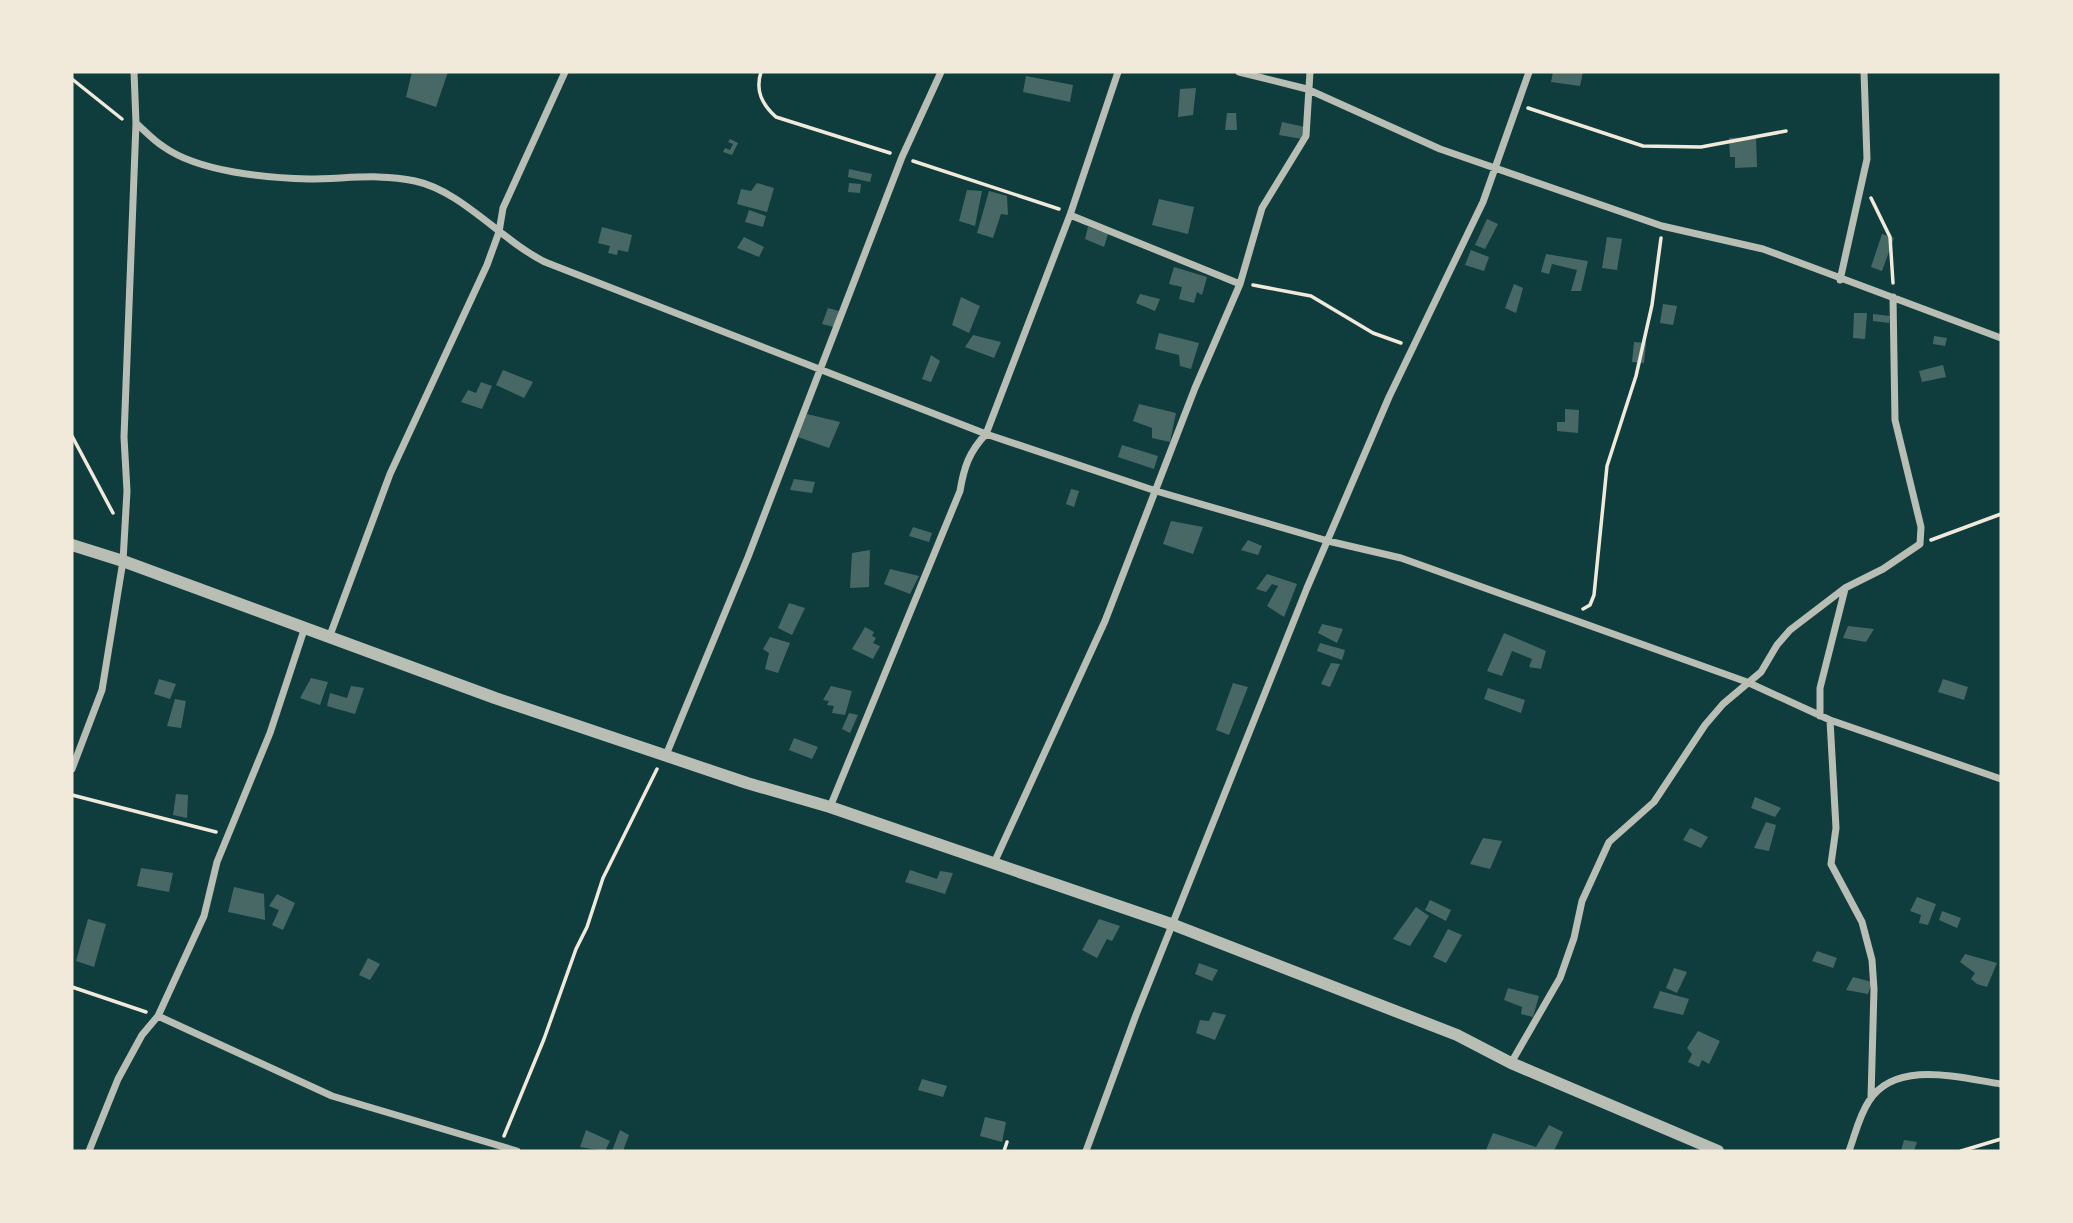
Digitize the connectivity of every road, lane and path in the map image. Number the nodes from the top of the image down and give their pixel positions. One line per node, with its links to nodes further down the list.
1 (134, 72): 13 (street)
2 (565, 72): 21 (street)
3 (761, 72): 16 (path)
4 (941, 72): 16 (street)
5 (1118, 72): 19 (street)
6 (1238, 72): 11 (street)
7 (1310, 72): 11 (street)
8 (1529, 72): 12 (street)
9 (1864, 72): 18 (street)
10 (72, 79): 15 (path)
11 (1307, 89): 17 (street); 23 (street)
12 (1516, 104): 14 (path); 17 (street)
13 (136, 123): 15 (street); 21 (street)
14 (1786, 131)
15 (135, 132): 32 (street)
16 (902, 157): 19 (path); 27 (street)
17 (1496, 166): 20 (street); 26 (street)
18 (1863, 180): 22 (street); 24 (path)
19 (1071, 213): 23 (street); 28 (street)
20 (1662, 226): 22 (street); 38 (path)
21 (499, 232): 27 (street); 40 (street)
22 (1840, 280): 24 (street)
23 (1240, 284): 26 (path); 30 (street)
24 (1893, 297): 25 (street); 34 (street)
25 (2001, 338)
26 (1413, 346): 33 (street)
27 (820, 368): 28 (street); 44 (street)
28 (986, 434): 30 (street); 48 (street)
29 (72, 436): 32 (path)
30 (1156, 492): 33 (street); 50 (street)
31 (2001, 514): 34 (path)
32 (124, 537): 36 (street)
33 (1328, 541): 38 (street); 51 (street)
34 (1920, 544): 37 (street)
35 (72, 545): 36 (street)
36 (123, 561): 39 (street); 45 (street)
37 (1845, 588): 41 (street); 42 (street)
38 (1568, 617): 41 (street)
39 (304, 630): 40 (street); 49 (street)
40 (328, 639): 44 (street)
41 (1747, 682): 42 (street); 54 (street)
42 (1820, 716): 43 (street)
43 (1830, 720): 46 (street); 56 (street)
44 (665, 755): 48 (street); 59 (path)
45 (72, 769)
46 (2001, 779)
47 (72, 796): 49 (path)
48 (830, 807): 50 (street)
49 (229, 836): 53 (street)
50 (994, 863): 51 (street)
51 (1174, 925): 54 (street); 63 (street)
52 (72, 987): 53 (path)
53 (158, 1016): 59 (street); 60 (street)
54 (1511, 1063): 64 (street)
55 (2001, 1084): 56 (street)
56 (1871, 1098): 65 (street)
57 (2001, 1139): 66 (path)
58 (1007, 1142): 62 (path)
59 (500, 1146): 61 (street)
60 (89, 1151)
61 (517, 1151)
62 (1004, 1151)
63 (1086, 1151)
64 (1718, 1151)
65 (1849, 1151)
66 (1961, 1151)

